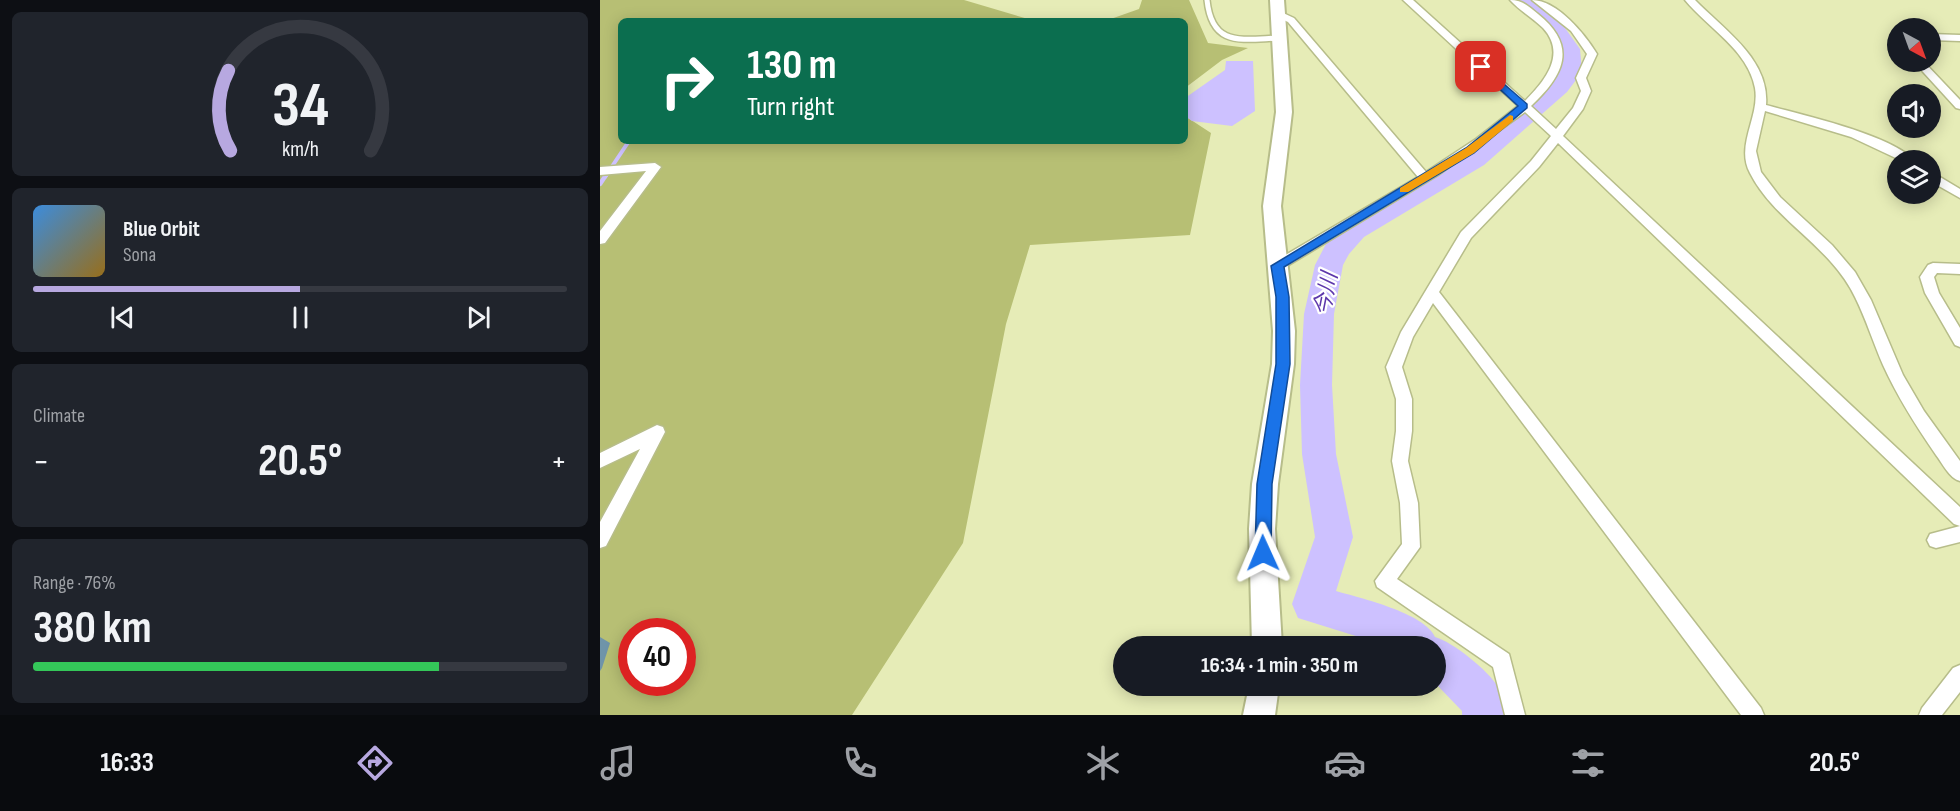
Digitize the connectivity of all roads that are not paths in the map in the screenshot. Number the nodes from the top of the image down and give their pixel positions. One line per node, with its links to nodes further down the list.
1 (1207, 0): 8 (lane)
2 (1408, 0): 12 (street)
3 (1515, 0): 12 (street)
4 (1537, 0): 14 (street)
5 (1689, 0): 13 (street)
6 (1278, 7): 8 (street); 17 (street)
7 (1941, 37): 9 (street)
8 (1281, 38): 21 (street)
9 (1960, 38)
10 (1929, 72): 11 (street)
11 (1960, 105)
12 (1525, 107): 14 (street); 17 (street)
13 (1761, 107): 15 (street); 26 (street)
14 (1556, 135): 23 (street); 27 (street)
15 (1893, 150)
16 (600, 171): 20 (street)
17 (1425, 178): 21 (street)
18 (1941, 182): 19 (street)
19 (1960, 194)
20 (600, 240)
21 (1277, 266): 31 (street)
22 (1960, 269): 24 (street)
23 (1431, 291): 35 (street); 36 (street)
24 (1960, 341)
25 (600, 461): 29 (street)
26 (1960, 474)
27 (1960, 518)
28 (1960, 534): 30 (street)
29 (600, 540)
30 (1936, 540)
31 (1267, 636)
32 (1960, 675): 37 (street)
33 (1262, 696): 34 (street)
34 (1259, 715)
35 (1515, 715)
36 (1754, 715)
37 (1929, 715)

